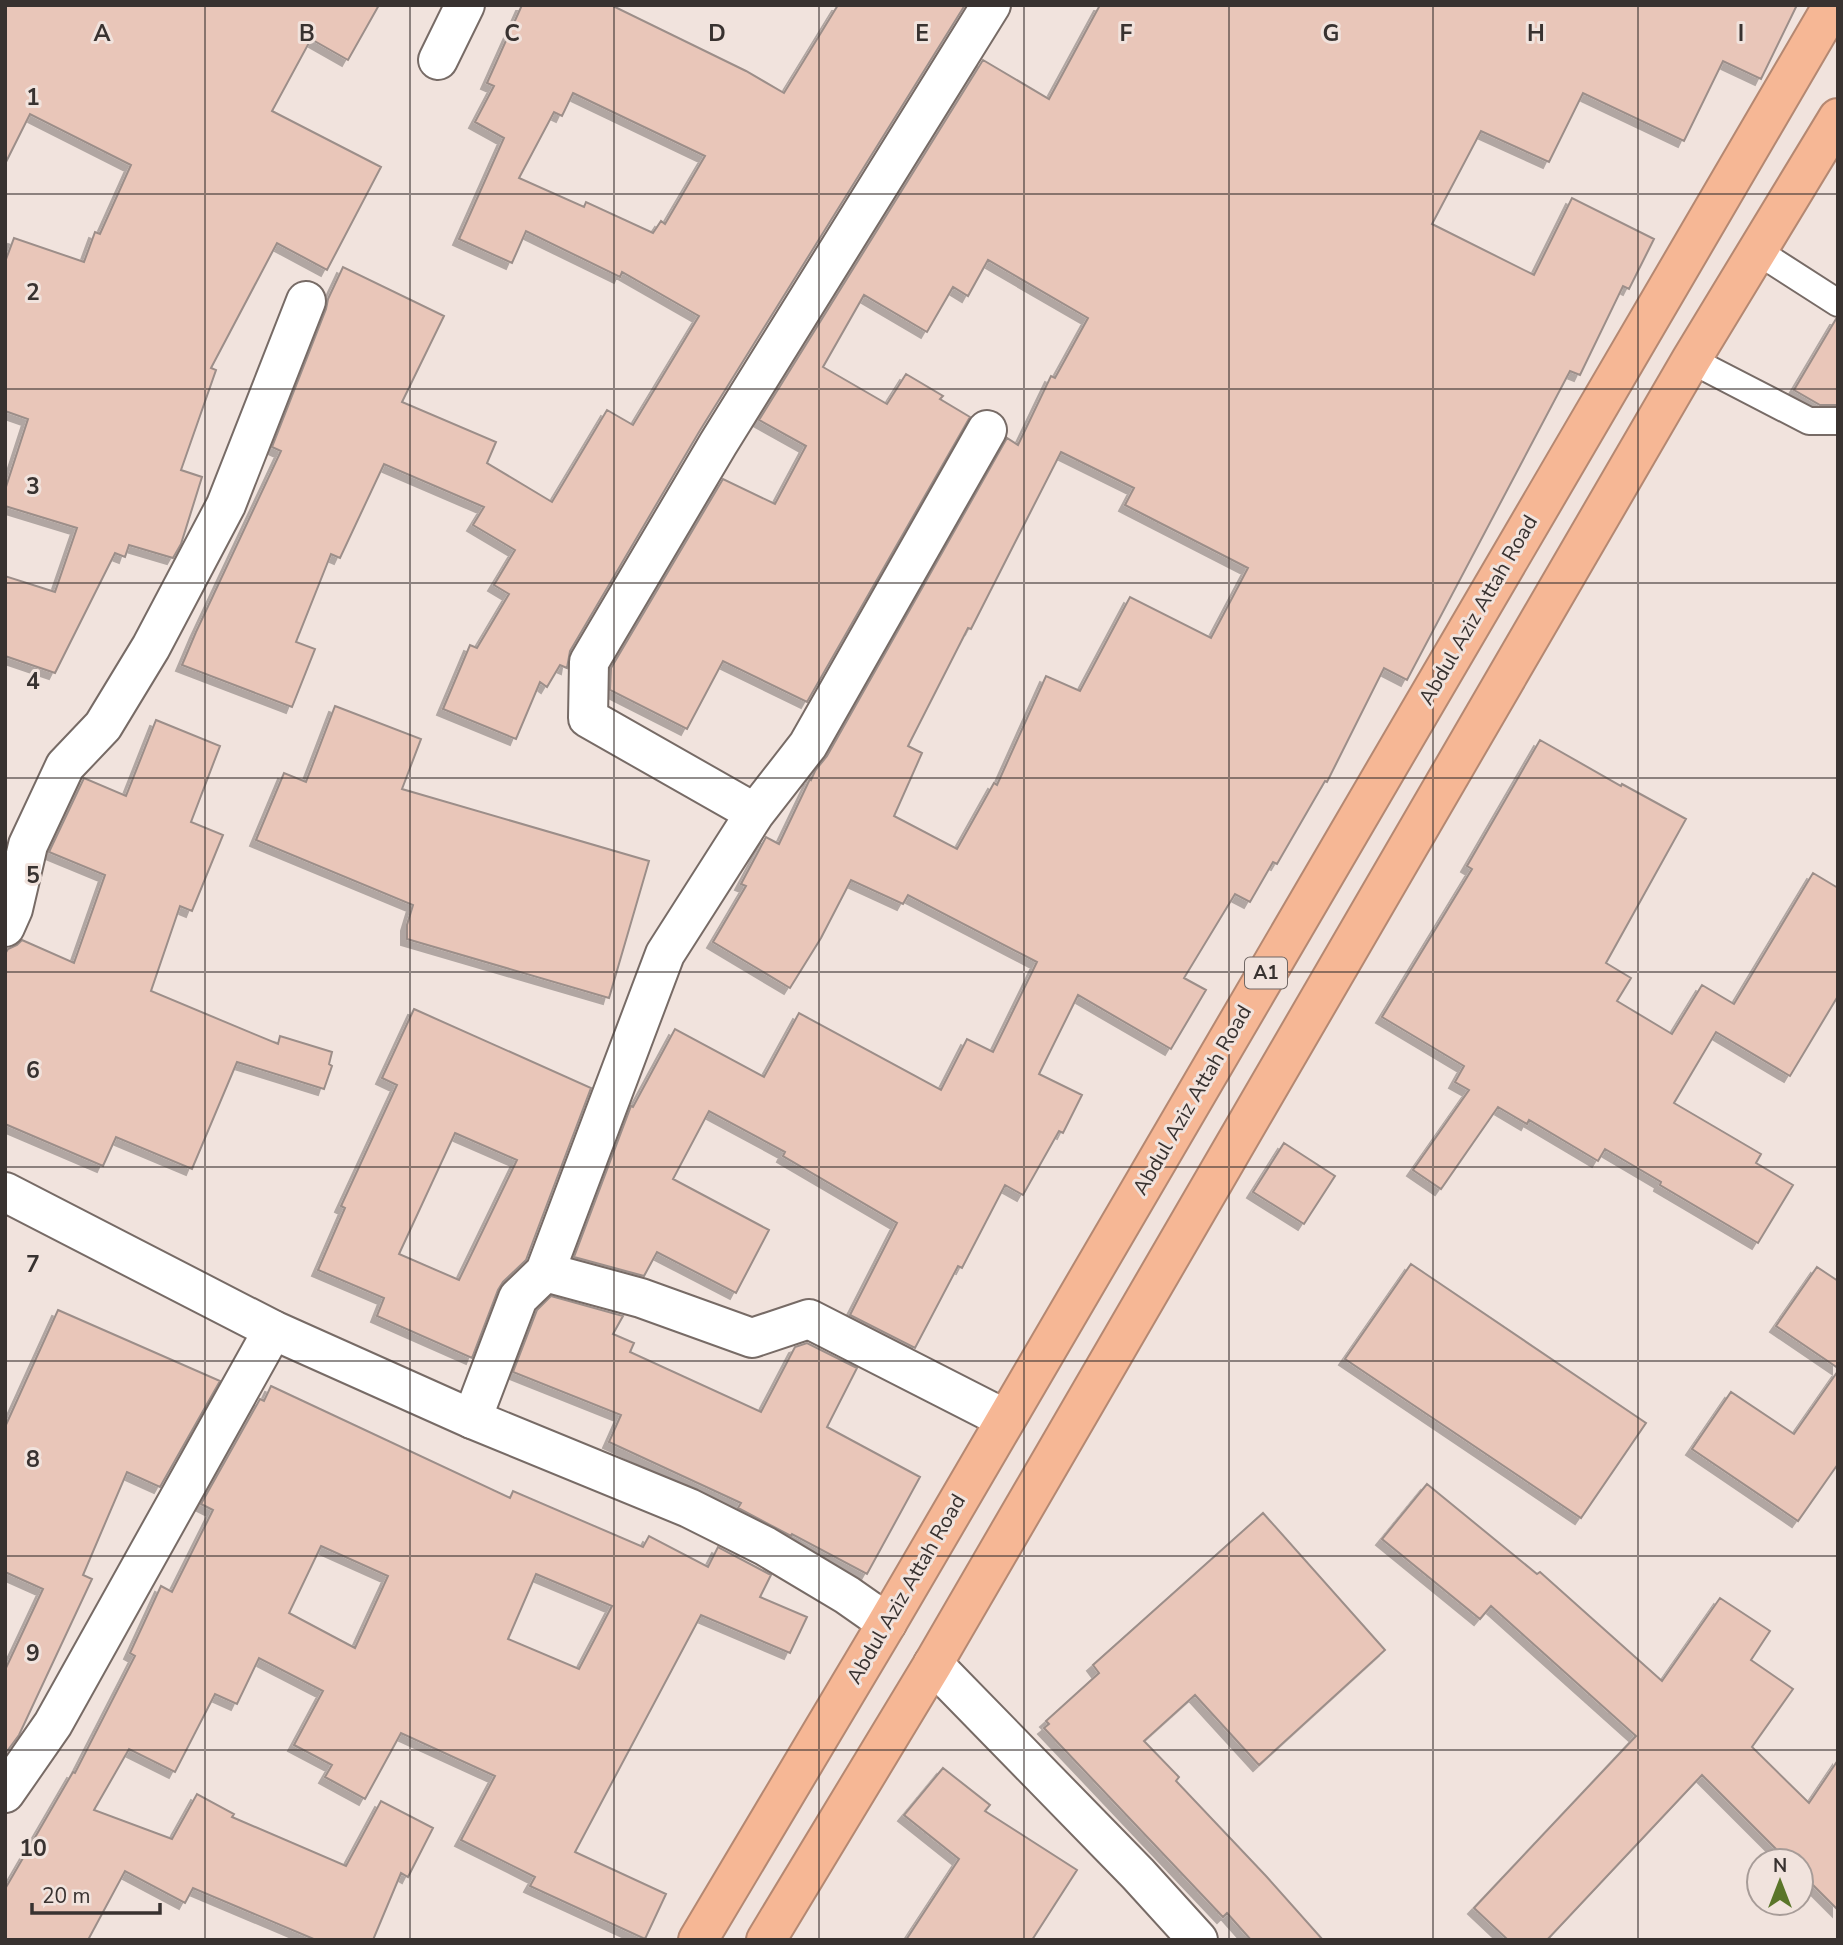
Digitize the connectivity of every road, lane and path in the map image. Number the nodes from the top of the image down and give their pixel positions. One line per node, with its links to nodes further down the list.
1 (465, 5): 4 (street)
2 (991, 5): 12 (street)
3 (1832, 5): 18 (highway, Abdul Aziz Attah Road / A1)
4 (438, 60)
5 (1838, 118): 6 (highway)
6 (1757, 251): 8 (lane); 9 (highway)
7 (306, 301): 13 (street)
8 (1838, 303)
9 (1691, 360): 10 (lane); 20 (highway)
10 (1838, 421)
11 (987, 430): 12 (street)
12 (755, 813): 15 (street)
13 (5, 927)
14 (5, 1192): 16 (street)
15 (545, 1272): 17 (street); 18 (street)
16 (274, 1330): 17 (street); 21 (street)
17 (472, 1419): 19 (street)
18 (1005, 1419): 19 (highway, Abdul Aziz Attah Road / A1)
19 (887, 1623): 22 (highway, Abdul Aziz Attah Road / A1)
20 (933, 1664): 23 (highway); 24 (street)
21 (5, 1793)
22 (698, 1940)
23 (766, 1940)
24 (1198, 1940)

